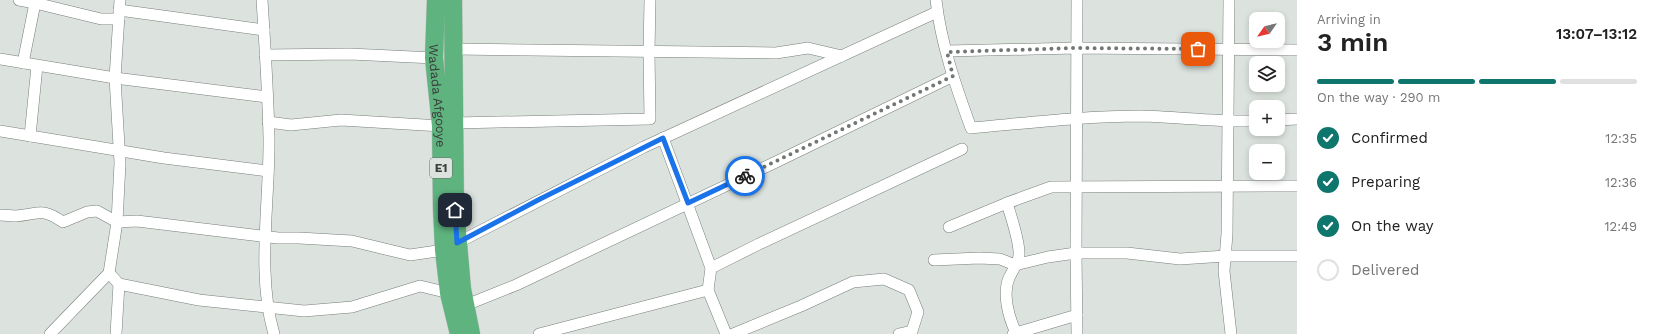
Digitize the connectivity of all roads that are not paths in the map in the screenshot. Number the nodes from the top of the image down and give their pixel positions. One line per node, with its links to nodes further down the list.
1 (21, 0): 9 (street)
2 (262, 0): 12 (street)
3 (436, 0): 21 (highway, Wadada Afgooye / E1)
4 (453, 0): 14 (highway, Wadada Afgooye / E1)
5 (650, 0): 17 (street)
6 (936, 0): 11 (street)
7 (1077, 0): 13 (street)
8 (1229, 0): 15 (street)
9 (35, 3): 10 (street); 23 (street)
10 (119, 10): 12 (street); 26 (street)
11 (937, 12): 18 (street); 20 (street)
12 (264, 30): 19 (street)
13 (1076, 48): 15 (street); 18 (street); 28 (street)
14 (454, 49): 17 (street); 34 (highway, Wadada Afgooye / E1)
15 (1228, 49): 16 (street); 33 (street)
16 (1297, 50)
17 (649, 52): 20 (street); 34 (street)
18 (947, 52): 25 (street)
19 (265, 55): 21 (street); 27 (street)
20 (842, 56): 37 (street)
21 (434, 58): 34 (highway, Wadada Afgooye / E1)
22 (0, 59): 23 (street)
23 (23, 64): 24 (street)
24 (37, 66): 26 (street); 36 (street)
25 (953, 76): 28 (street); 44 (street)
26 (115, 78): 27 (street); 39 (street)
27 (267, 97): 32 (street)
28 (1076, 118): 33 (street); 43 (street)
29 (1297, 119): 30 (street)
30 (1285, 120)
31 (1249, 121): 33 (street)
32 (268, 122): 34 (street); 40 (street)
33 (1227, 122): 41 (street)
34 (448, 124): 50 (highway, Wadada Afgooye / E1)
35 (0, 131): 36 (street)
36 (30, 136): 39 (street)
37 (663, 138): 44 (street); 50 (street)
38 (962, 149): 56 (street)
39 (119, 150): 40 (street); 47 (street)
40 (268, 171): 49 (street)
41 (1227, 186): 42 (street); 43 (street); 52 (street)
42 (1297, 186)
43 (1076, 188): 45 (street); 51 (street)
44 (688, 203): 56 (street); 61 (street)
45 (1007, 204): 48 (street); 55 (street)
46 (0, 215): 47 (street)
47 (117, 222): 49 (street); 57 (street)
48 (949, 227)
49 (266, 236): 50 (street); 62 (street)
50 (451, 246): 60 (highway, Wadada Afgooye / E1); 61 (highway, Wadada Afgooye / E1)
51 (1076, 253): 52 (street); 55 (street); 63 (street)
52 (1226, 256): 53 (street); 75 (street)
53 (1297, 256)
54 (934, 260): 55 (street)
55 (1015, 265): 65 (street)
56 (711, 268): 59 (street)
57 (109, 273): 58 (street); 66 (street)
58 (119, 284): 62 (street); 67 (street)
59 (708, 290): 70 (street); 71 (street)
60 (449, 293): 62 (street); 68 (highway, Wadada Afgooye / E1)
61 (466, 305): 69 (highway, Wadada Afgooye / E1)
62 (269, 307): 64 (street)
63 (1077, 314): 65 (street); 74 (street)
64 (272, 333)
65 (1014, 333)
66 (50, 334)
67 (116, 334)
68 (459, 334)
69 (471, 334)
70 (539, 334)
71 (726, 334)
72 (732, 334): 73 (street)
73 (899, 334)
74 (1076, 334)
75 (1231, 334)

